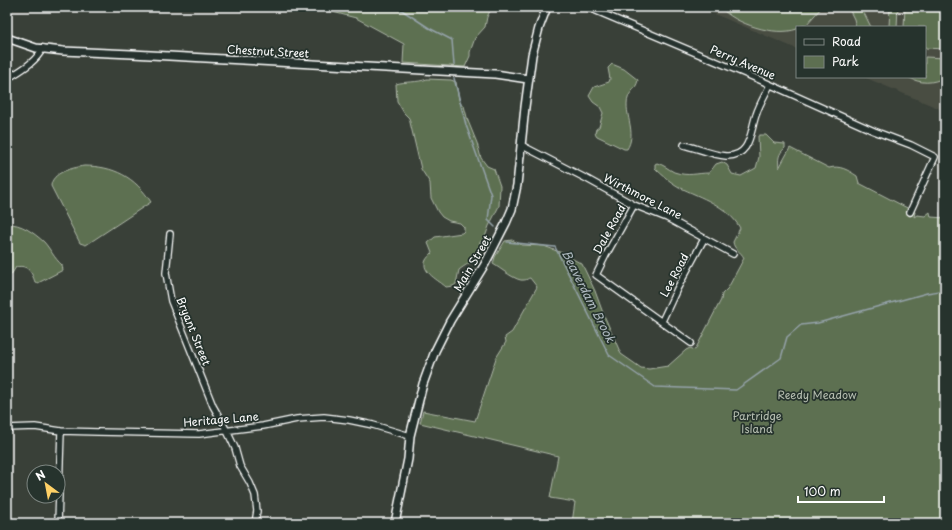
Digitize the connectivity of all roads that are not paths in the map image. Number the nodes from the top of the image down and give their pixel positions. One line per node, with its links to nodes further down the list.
1 (547, 7): 6 (street, Main Street)
2 (587, 7): 7 (street, Perry Avenue)
3 (7, 38): 4 (street, Chestnut Street)
4 (43, 48): 5 (street); 6 (street, Chestnut Street)
5 (7, 79)
6 (528, 79): 8 (street, Main Street)
7 (770, 85): 9 (street); 11 (street, Perry Avenue)
8 (521, 145): 10 (street, Wirthmore Lane); 20 (street, Main Street)
9 (684, 145)
10 (634, 205): 13 (street, Wirthmore Lane); 15 (street, Dale Road)
11 (910, 212)
12 (170, 234): 19 (street, Bryant Street)
13 (704, 239): 14 (street, Wirthmore Lane); 15 (street, Lee Road)
14 (733, 254)
15 (662, 321): 16 (street)
16 (691, 343)
17 (7, 428): 18 (street, Heritage Lane)
18 (61, 431): 19 (street, Heritage Lane); 21 (street)
19 (227, 431): 20 (street, Heritage Lane); 22 (street, Bryant Street)
20 (410, 436): 23 (street, Main Street)
21 (58, 523)
22 (255, 523)
23 (395, 523)

